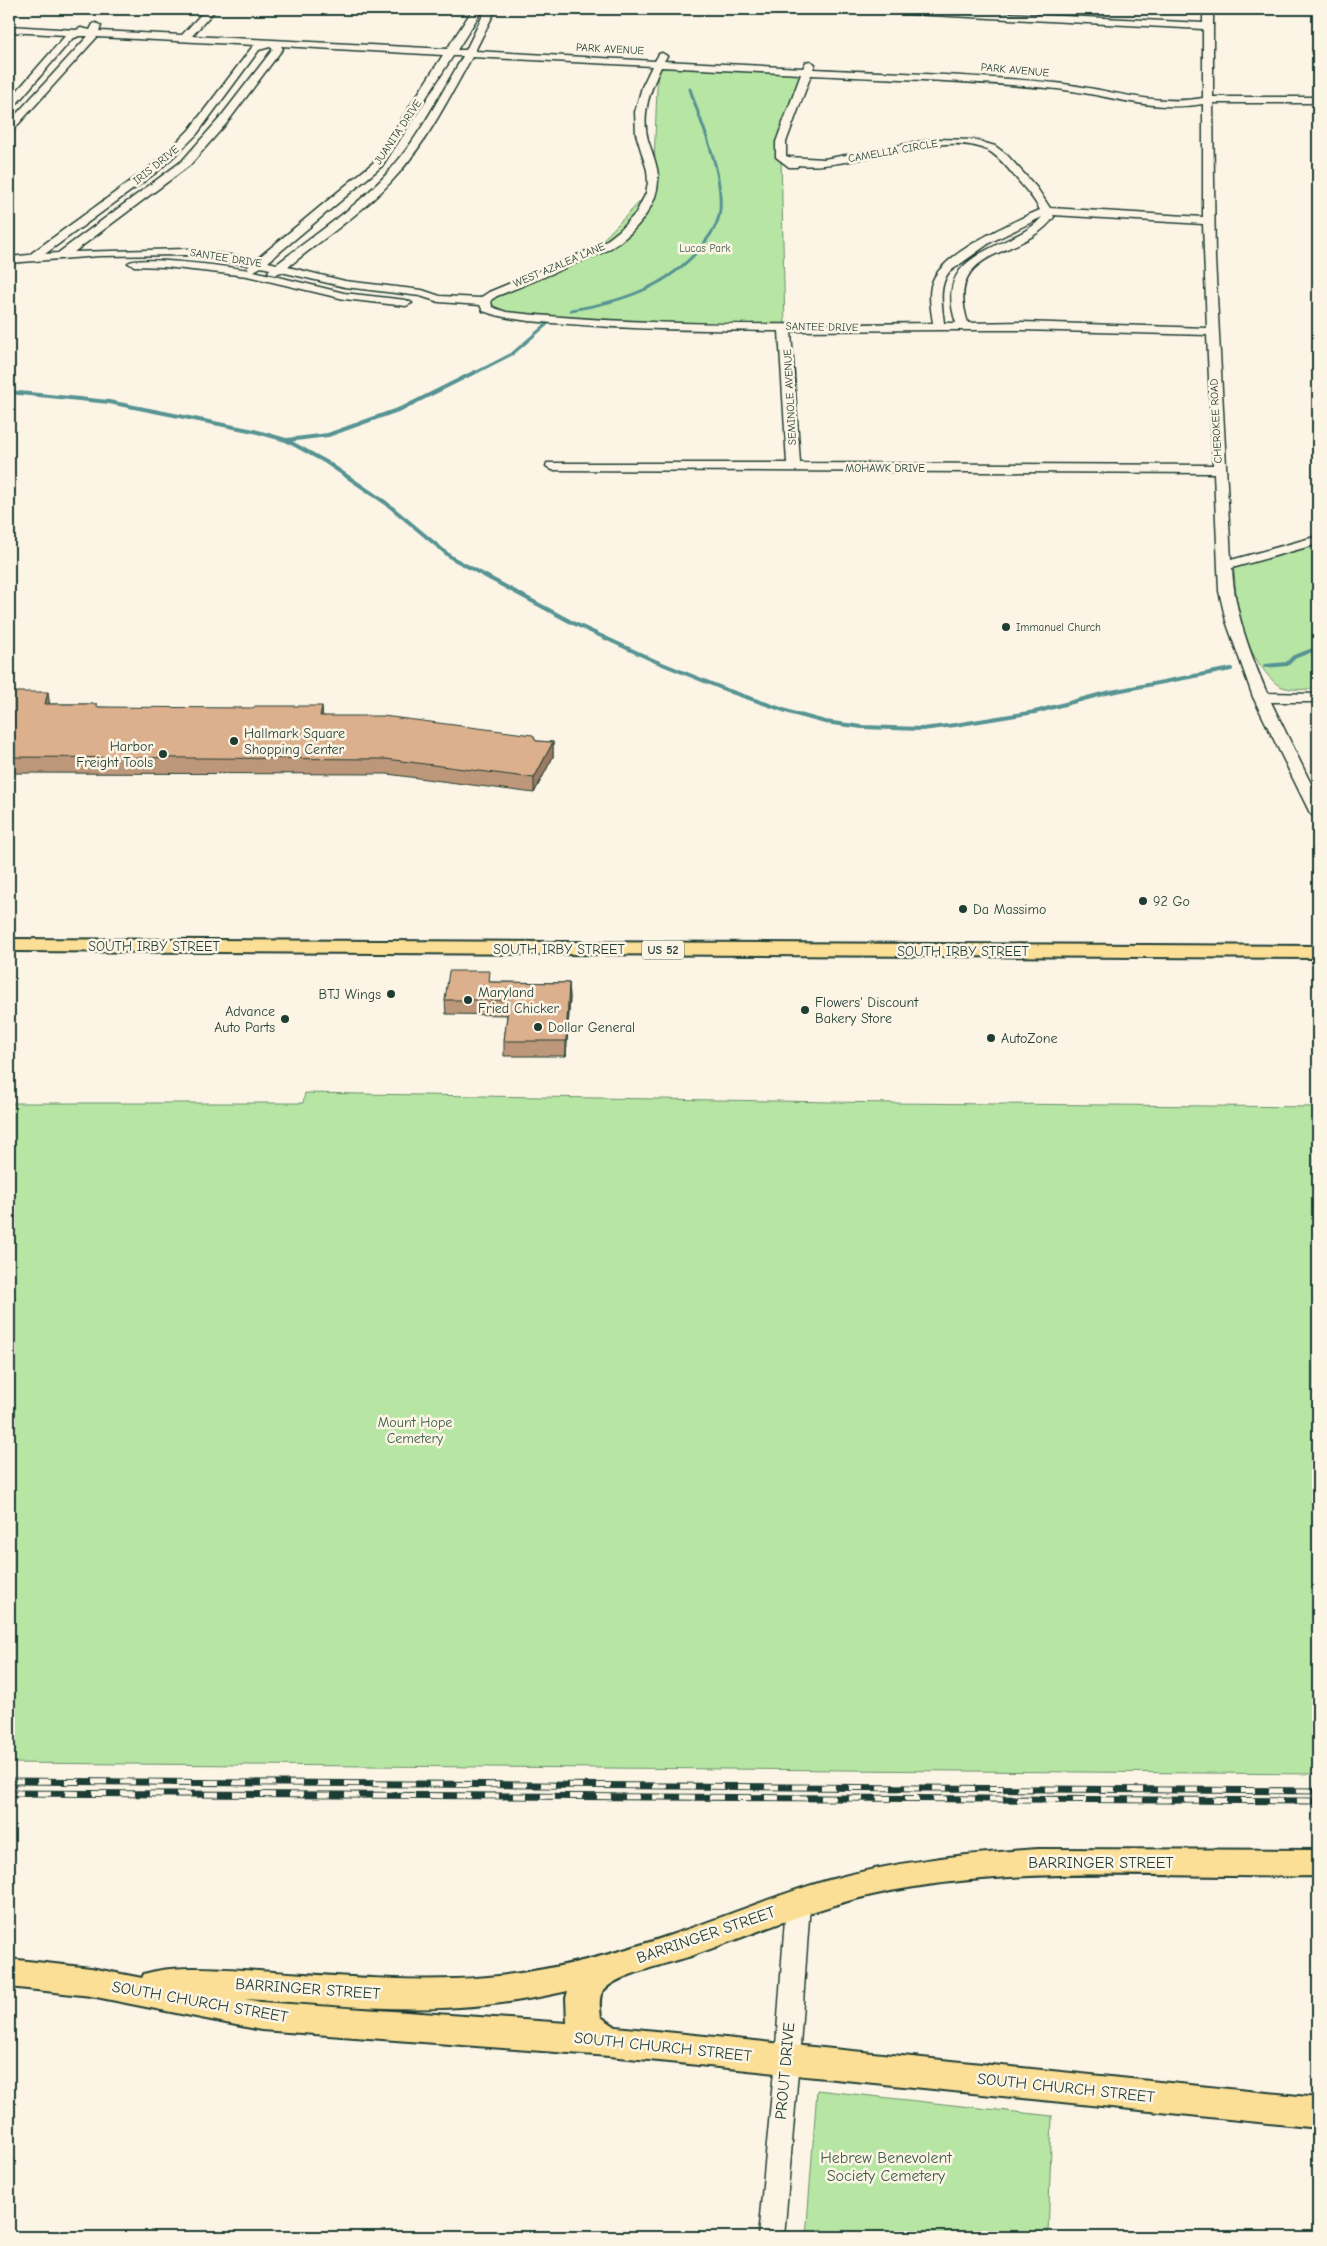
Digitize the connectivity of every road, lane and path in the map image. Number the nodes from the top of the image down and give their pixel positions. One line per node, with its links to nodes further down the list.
1 (212, 9): 11 (street)
2 (478, 9): 13 (street, JUANITA DRIVE)
3 (491, 9): 14 (street, JUANITA DRIVE)
4 (871, 9): 7 (street)
5 (1208, 9): 7 (street, CHEROKEE ROAD)
6 (9, 21): 9 (street, PARK AVENUE)
7 (1208, 26): 17 (street, CHEROKEE ROAD)
8 (9, 29): 10 (street, PARK AVENUE)
9 (95, 29): 10 (street, PARK AVENUE); 11 (street, PARK AVENUE); 20 (street)
10 (75, 33): 19 (street)
11 (189, 34): 12 (street, PARK AVENUE)
12 (275, 39): 13 (street, PARK AVENUE); 23 (street, IRIS DRIVE); 24 (street, IRIS DRIVE)
13 (453, 49): 14 (street, PARK AVENUE); 26 (street, JUANITA DRIVE)
14 (470, 50): 15 (street, PARK AVENUE); 28 (street, JUANITA DRIVE)
15 (660, 60): 16 (street, PARK AVENUE); 34 (street, WEST AZALEA LANE)
16 (809, 68): 17 (street, PARK AVENUE); 21 (street, CAMELLIA CIRCLE)
17 (1208, 100): 18 (street, PARK AVENUE); 22 (street, CHEROKEE ROAD)
18 (1318, 100)
19 (9, 106)
20 (9, 128)
21 (1046, 211): 22 (street); 36 (street); 37 (street)
22 (1208, 221): 38 (street, CHEROKEE ROAD)
23 (62, 256): 24 (street, SANTEE DRIVE); 26 (street, SANTEE DRIVE); 27 (street, IRIS DRIVE)
24 (31, 259): 25 (street, SANTEE DRIVE); 29 (street, IRIS DRIVE)
25 (9, 260)
26 (259, 263): 28 (street, SANTEE DRIVE); 31 (street, JUANITA DRIVE)
27 (55, 267): 29 (street, SANTEE DRIVE); 31 (street, SANTEE DRIVE)
28 (280, 268): 32 (street, JUANITA DRIVE); 33 (street, SANTEE DRIVE)
29 (23, 271): 30 (street, SANTEE DRIVE)
30 (9, 272)
31 (247, 273): 32 (street, SANTEE DRIVE)
32 (268, 277): 33 (street, SANTEE DRIVE)
33 (439, 299): 34 (street, SANTEE DRIVE)
34 (484, 302): 35 (street, SANTEE DRIVE)
35 (785, 327): 37 (street, SANTEE DRIVE); 40 (street, SEMINOLE AVENUE)
36 (963, 327): 37 (street, SANTEE DRIVE); 38 (street, SANTEE DRIVE)
37 (938, 328)
38 (1211, 332): 41 (street, CHEROKEE ROAD)
39 (552, 466): 40 (street, MOHAWK DRIVE)
40 (794, 467): 41 (street, MOHAWK DRIVE)
41 (1218, 469): 43 (street, CHEROKEE ROAD)
42 (1318, 540): 43 (street)
43 (1224, 566): 44 (street, CHEROKEE ROAD)
44 (1260, 697): 45 (street); 46 (street, CHEROKEE ROAD)
45 (1318, 698)
46 (1318, 813)
47 (9, 945): 48 (main road, SOUTH IRBY STREET / US 52)
48 (1318, 952)
49 (1318, 1863): 50 (highway, BARRINGER STREET)
50 (798, 1904): 51 (highway, BARRINGER STREET); 55 (street, PROUT DRIVE)
51 (607, 1969): 53 (highway, BARRINGER STREET); 54 (highway)
52 (9, 1973): 53 (highway, SOUTH CHURCH STREET)
53 (91, 1982): 54 (highway, SOUTH CHURCH STREET)
54 (609, 2041): 55 (highway, SOUTH CHURCH STREET)
55 (787, 2060): 56 (highway, SOUTH CHURCH STREET); 57 (street, PROUT DRIVE)
56 (1318, 2113)
57 (771, 2237)

